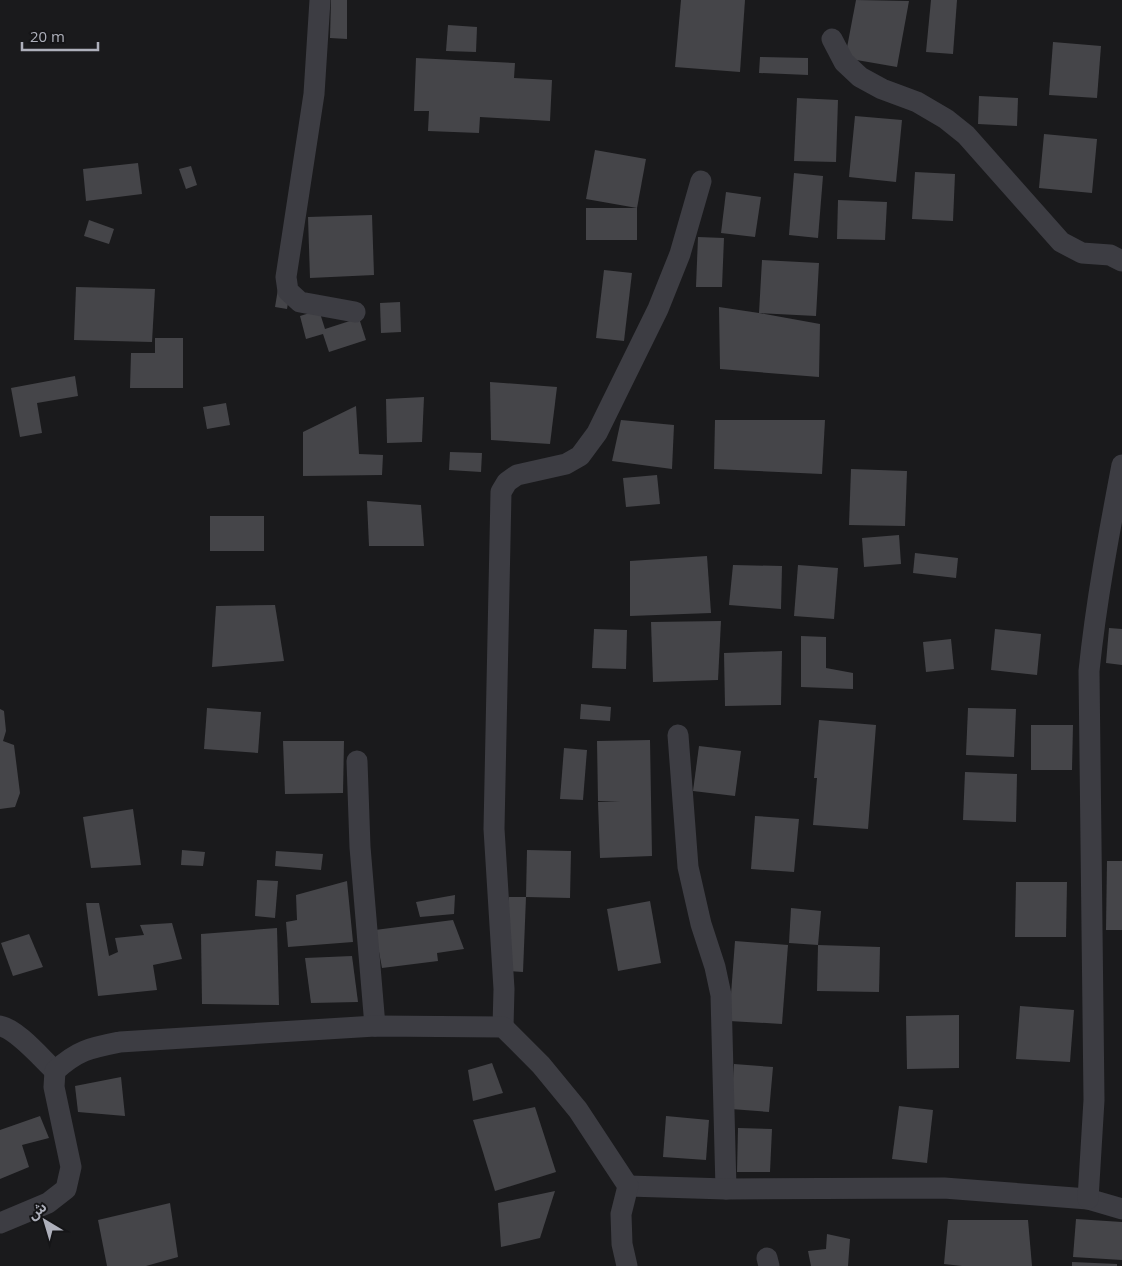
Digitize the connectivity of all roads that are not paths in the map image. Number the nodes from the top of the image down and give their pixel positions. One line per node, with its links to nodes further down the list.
1 (320, 0): 5 (street)
2 (832, 39): 4 (street)
3 (701, 180): 11 (street)
4 (1122, 261)
5 (355, 312)
6 (1122, 465): 15 (street)
7 (678, 735): 14 (street)
8 (357, 760): 10 (street)
9 (0, 1026): 12 (street)
10 (375, 1026): 11 (street); 12 (street)
11 (503, 1027): 13 (street)
12 (55, 1072): 17 (street)
13 (628, 1186): 14 (street); 18 (street)
14 (726, 1189): 15 (street)
15 (1088, 1200): 16 (street)
16 (1122, 1209)
17 (0, 1223)
18 (627, 1266)

